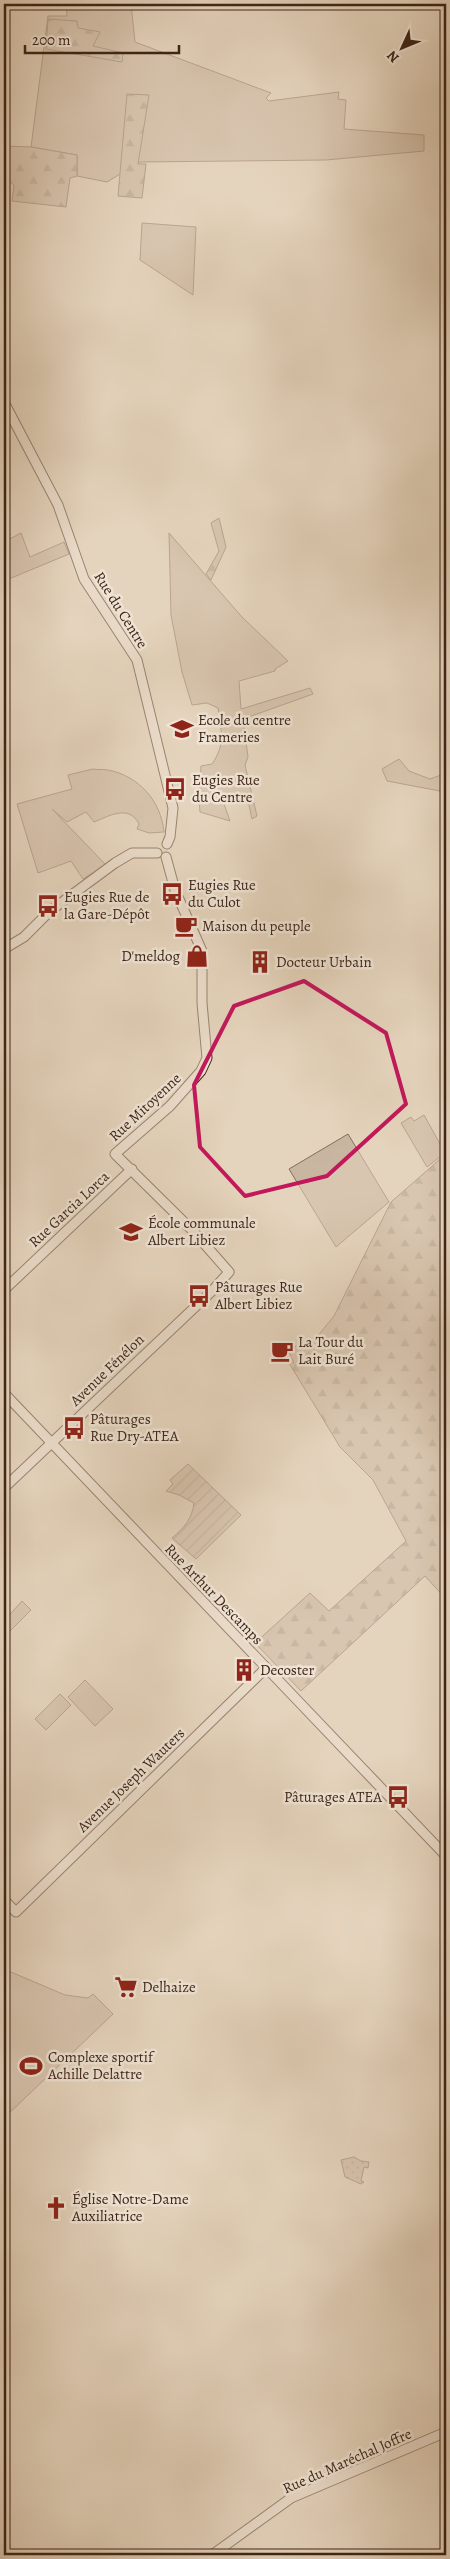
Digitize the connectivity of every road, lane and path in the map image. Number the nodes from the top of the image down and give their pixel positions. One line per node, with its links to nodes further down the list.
1 (4, 402): 2 (street, Rue du Centre)
2 (161, 855): 3 (street); 4 (street, Rue Mitoyenne)
3 (4, 948)
4 (132, 1169): 5 (street, Rue Garcia Lorca); 7 (street, Avenue Fénélon)
5 (4, 1290)
6 (4, 1393): 7 (street, Rue Arthur Descamps)
7 (53, 1443): 8 (street, Avenue Fénélon); 9 (street, Rue Arthur Descamps)
8 (4, 1488)
9 (266, 1668): 10 (street, Rue Arthur Descamps); 11 (street, Avenue Joseph Wauters)
10 (446, 1856)
11 (4, 1900)
12 (446, 2432): 13 (street, Rue du Maréchal Joffre)
13 (212, 2555)

